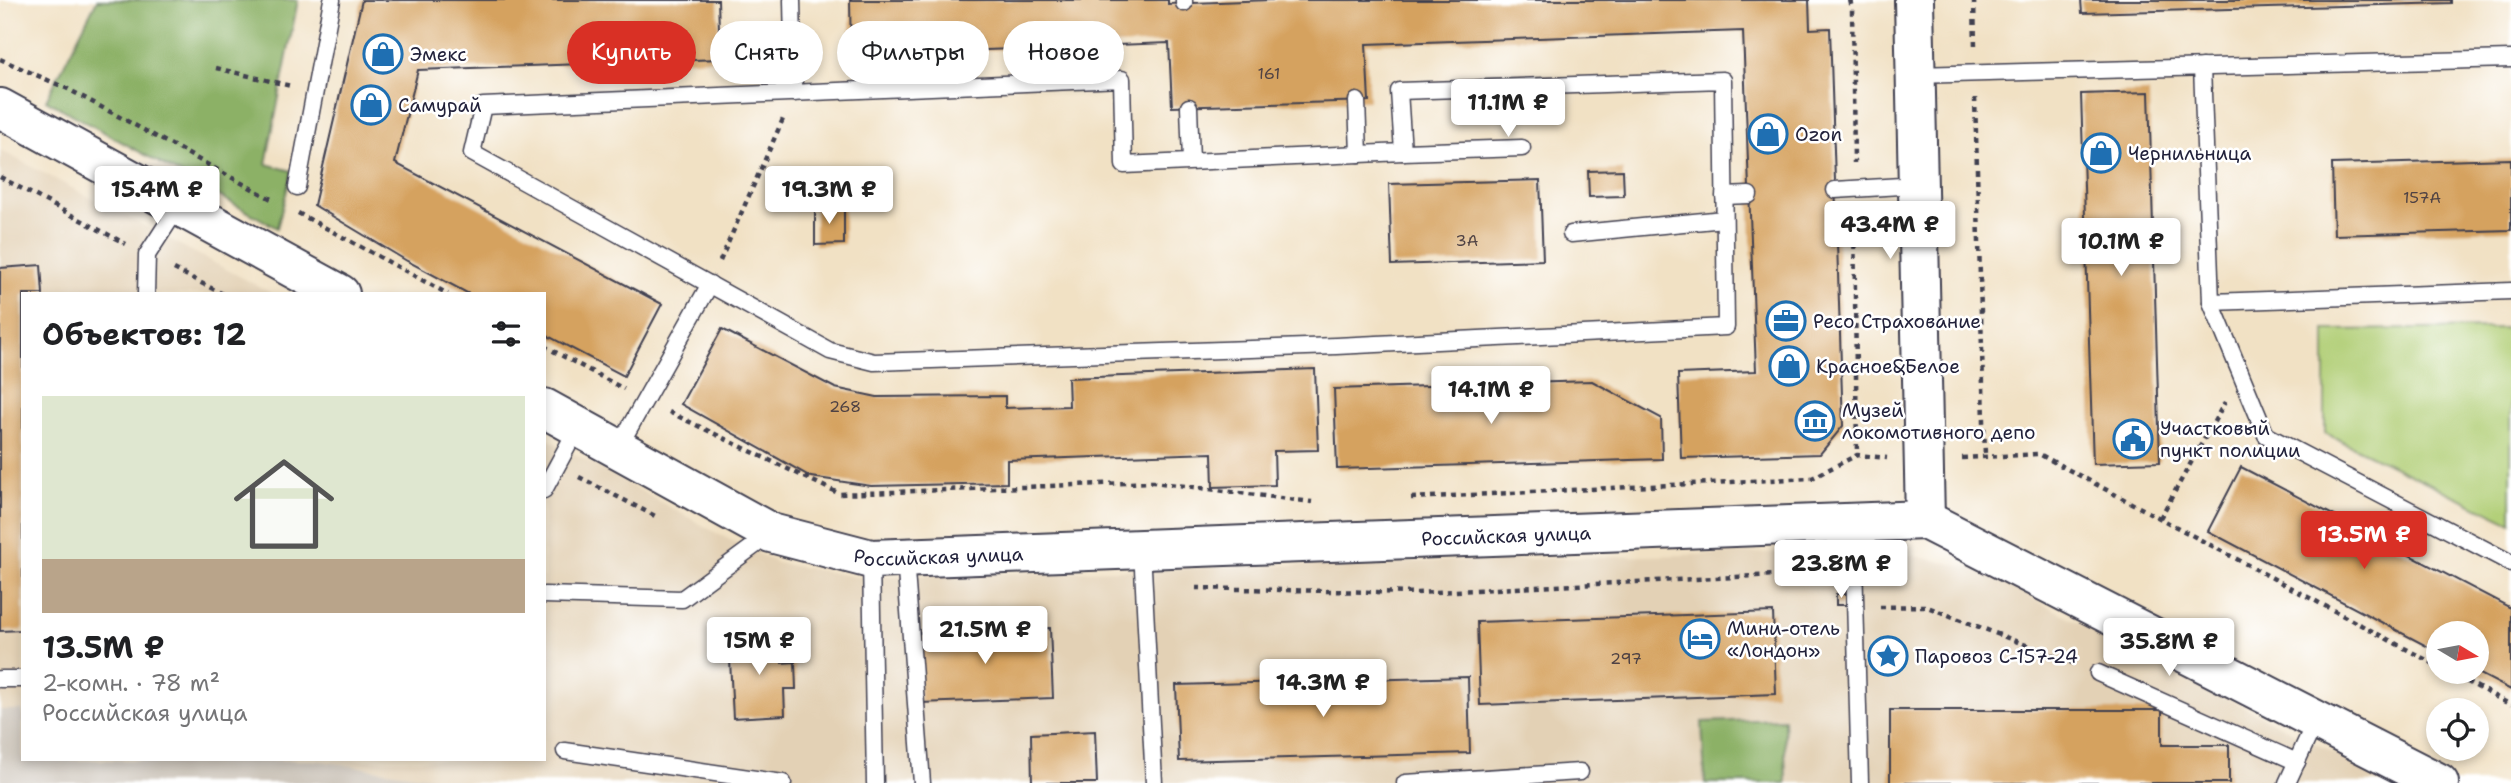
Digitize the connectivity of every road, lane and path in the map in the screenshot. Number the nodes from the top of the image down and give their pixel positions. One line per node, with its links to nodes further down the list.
1 (332, 0): 12 (lane)
2 (792, 0): 13 (lane)
3 (1850, 0): 24 (path)
4 (1914, 0): 11 (main road)
5 (1974, 0): 10 (path)
6 (2511, 58): 8 (lane)
7 (0, 60): 28 (path)
8 (2202, 67): 10 (lane); 40 (lane)
9 (216, 68): 12 (path)
10 (1975, 73): 11 (lane); 48 (path)
11 (1916, 75): 22 (main road)
12 (315, 92): 23 (lane)
13 (794, 93): 20 (lane); 34 (path); 34 (lane)
14 (1357, 101): 19 (lane)
15 (1189, 107): 20 (lane)
16 (0, 108): 29 (main road)
17 (1522, 148): 18 (lane)
18 (1402, 152): 19 (lane); 27 (lane)
19 (1359, 154): 20 (lane)
20 (1191, 161)
21 (0, 177): 33 (path)
22 (1918, 185): 24 (lane); 49 (main road)
23 (297, 187)
24 (1854, 189): 25 (lane); 47 (path)
25 (1835, 190)
26 (1749, 195): 27 (lane)
27 (1724, 197): 31 (lane)
28 (276, 202)
29 (180, 204): 33 (lane); 38 (main road)
30 (289, 208): 39 (path)
31 (1724, 219): 32 (lane); 34 (lane)
32 (1571, 234)
33 (148, 256): 36 (lane); 37 (path)
34 (710, 285): 43 (lane)
35 (2511, 291): 40 (lane)
36 (146, 292)
37 (219, 292)
38 (336, 292)
39 (444, 292)
40 (2211, 302): 42 (lane)
41 (546, 347): 43 (path)
42 (2241, 374): 55 (path); 63 (lane)
43 (645, 400): 46 (lane); 54 (path)
44 (546, 409): 45 (main road, Российская улица)
45 (578, 427): 46 (main road, Российская улица); 50 (lane)
46 (618, 449): 60 (main road, Российская улица)
47 (1857, 455): 49 (path); 51 (path)
48 (1985, 457): 49 (path); 55 (path)
49 (1924, 461): 57 (main road)
50 (557, 466): 52 (lane); 56 (path)
51 (1812, 478): 53 (path); 59 (path)
52 (546, 486)
53 (1399, 499)
54 (1316, 503)
55 (2160, 518): 67 (path)
56 (662, 519)
57 (1926, 520): 58 (main road, Российская улица); 73 (main road, Российская улица)
58 (1853, 522): 59 (main road, Российская улица); 66 (lane)
59 (1812, 523): 61 (main road, Российская улица); 64 (path)
60 (771, 533): 62 (main road, Российская улица); 65 (lane)
61 (1142, 549): 62 (main road, Российская улица); 64 (lane)
62 (888, 558): 78 (lane); 79 (lane)
63 (2511, 563)
64 (1143, 586): 80 (lane)
65 (546, 595)
66 (1855, 607): 68 (path); 82 (lane)
67 (2426, 660)
68 (2098, 673): 75 (lane)
69 (21, 678): 70 (lane)
70 (0, 679)
71 (2472, 684): 72 (path)
72 (2511, 705)
73 (2316, 720): 75 (lane); 84 (main road, Российская улица)
74 (565, 751): 77 (lane)
75 (2297, 762): 83 (lane)
76 (1580, 772): 81 (lane)
77 (783, 783)
78 (875, 783)
79 (922, 783)
80 (1154, 783)
81 (1405, 783)
82 (1860, 783)
83 (2287, 783)
84 (2439, 783)

